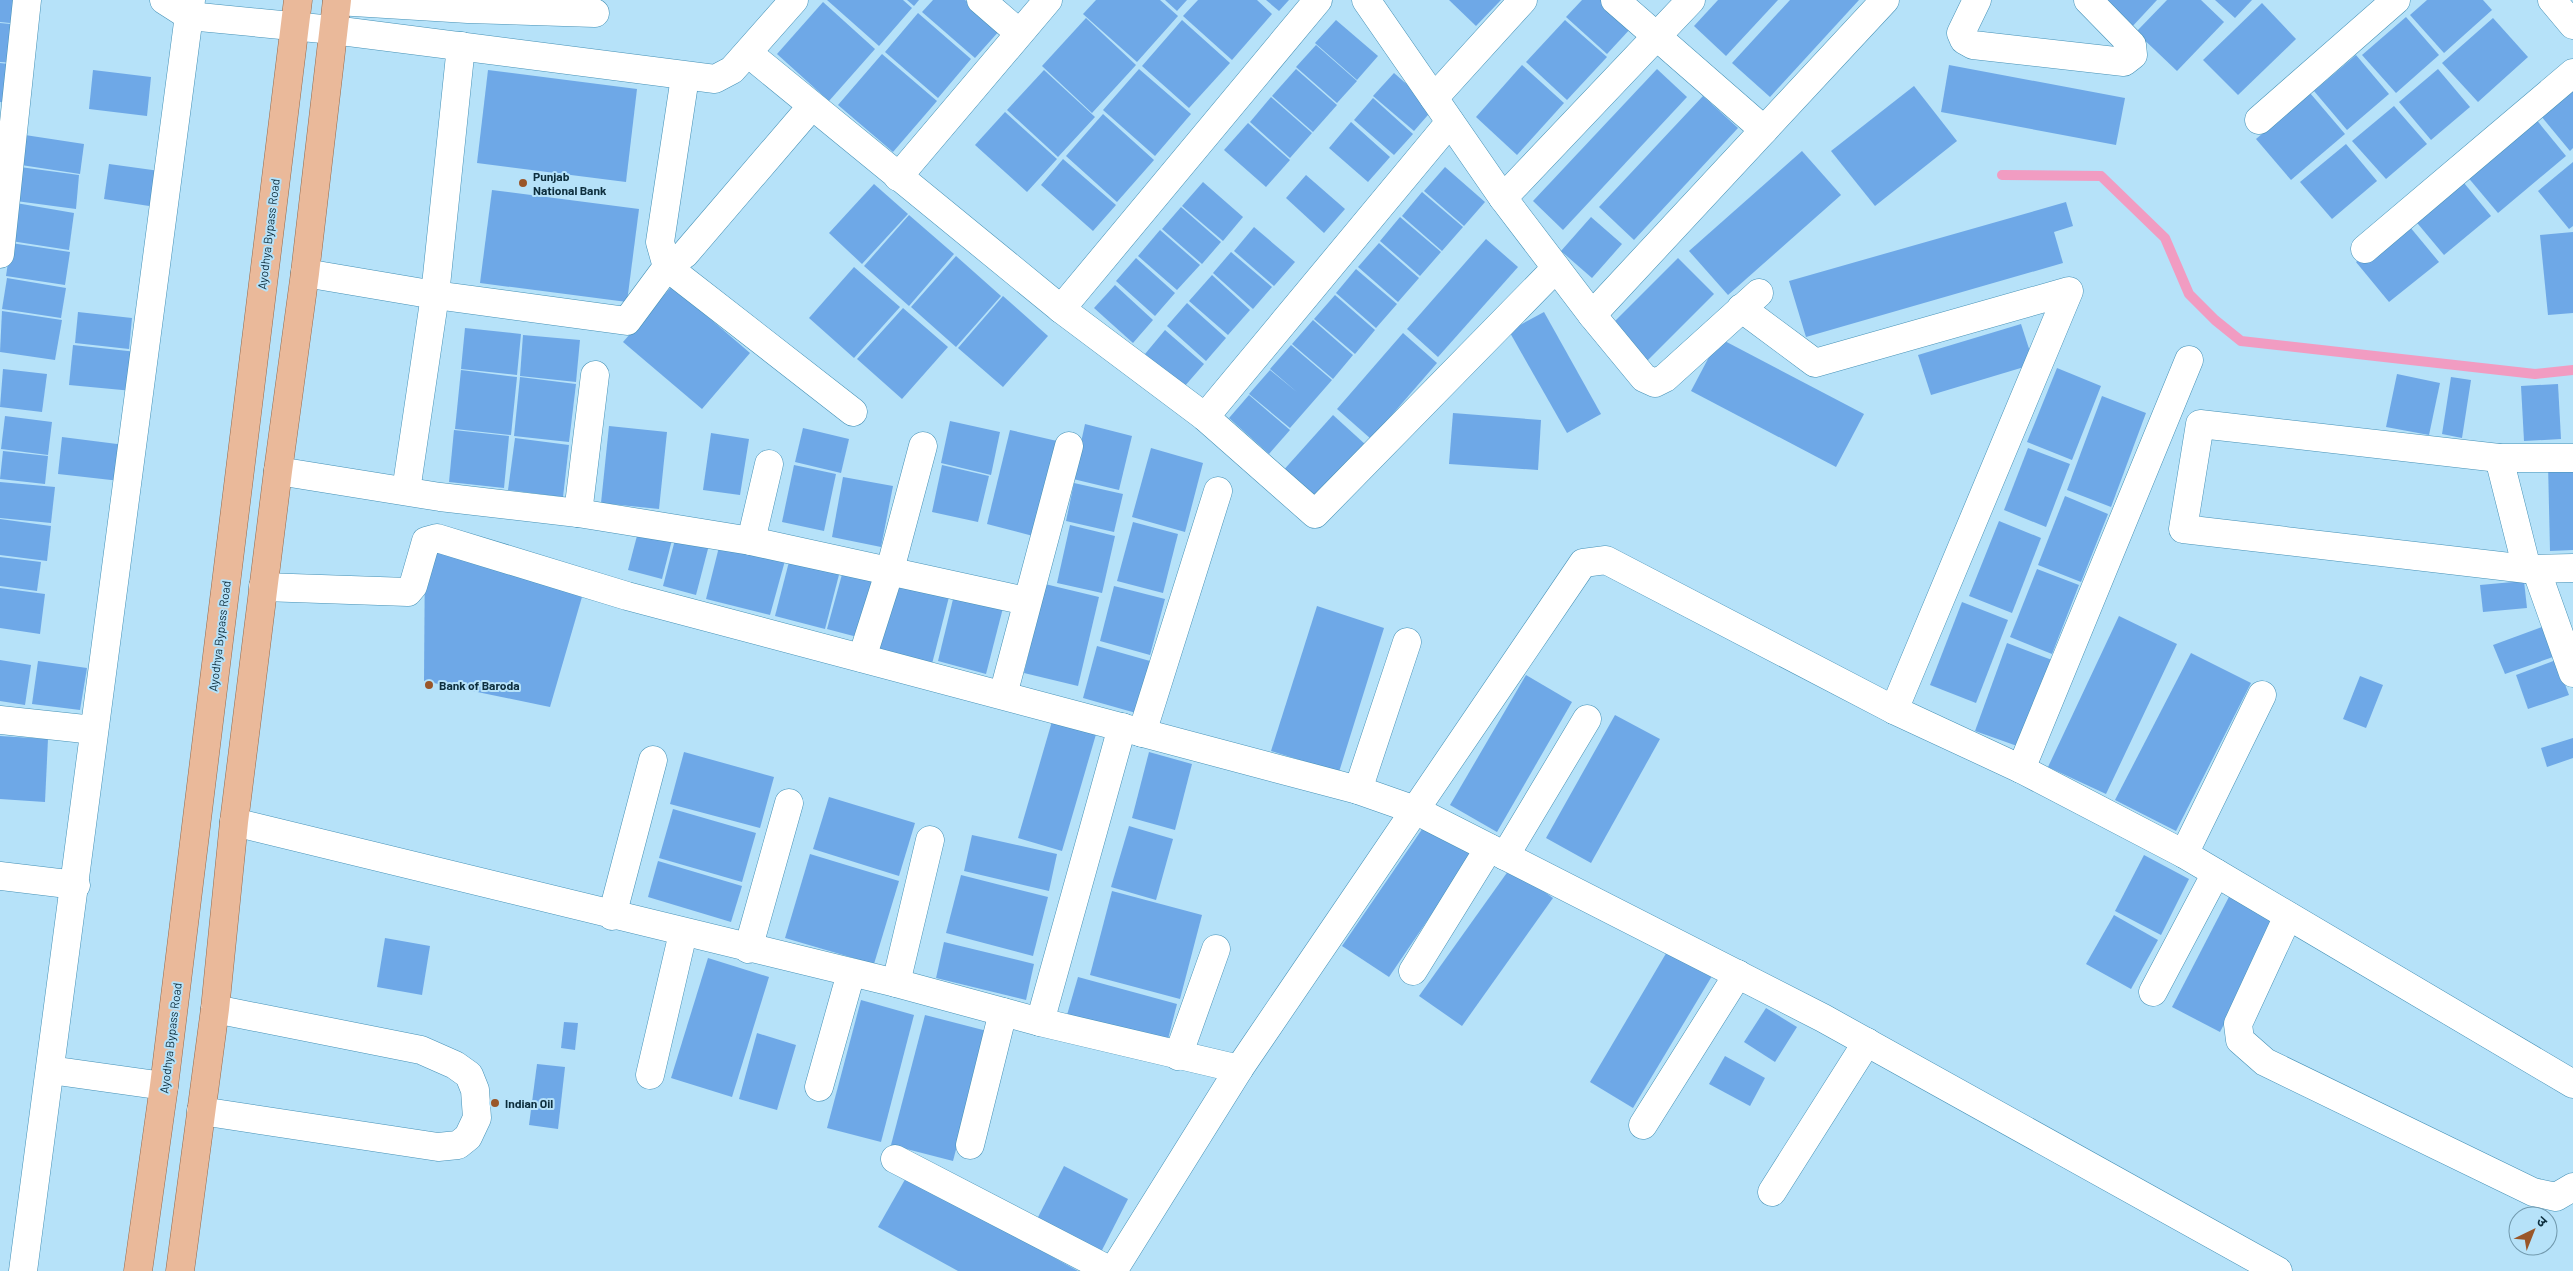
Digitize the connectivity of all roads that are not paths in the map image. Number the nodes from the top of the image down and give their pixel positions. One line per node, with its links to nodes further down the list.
1 (27, 0): 36 (street)
2 (164, 0): 18 (street)
3 (337, 0): 16 (street); 22 (main road)
4 (794, 0): 26 (street)
5 (981, 0): 23 (street)
6 (1048, 0): 23 (street)
7 (1318, 0): 42 (street)
8 (1366, 0): 29 (street)
9 (1523, 0): 29 (street)
10 (1615, 0): 24 (street)
11 (1691, 0): 24 (street)
12 (1885, 0): 33 (street)
13 (1976, 0): 14 (street)
14 (2088, 0)
15 (2552, 0): 21 (street)
16 (468, 4): 20 (street)
17 (2384, 6): 31 (street)
18 (190, 8): 19 (street); 71 (street)
19 (296, 13): 22 (street); 104 (main road, Ayodhya Bypass Road)
20 (595, 13)
21 (2573, 25)
22 (333, 30): 25 (street); 40 (main road)
23 (1019, 33): 34 (street)
24 (1656, 36): 33 (street); 35 (street)
25 (461, 46): 28 (street); 41 (street)
26 (748, 52): 28 (street); 30 (street)
27 (2573, 73): 37 (street)
28 (685, 77): 38 (street)
29 (1434, 98): 32 (street)
30 (811, 107): 34 (street); 38 (street)
31 (2259, 120)
32 (1450, 122): 35 (street); 47 (street)
33 (1764, 130): 43 (street)
34 (898, 177): 42 (street)
35 (1503, 198): 39 (street)
36 (1, 247)
37 (2365, 249)
38 (666, 267): 41 (street); 46 (street)
39 (1556, 268): 43 (street); 47 (street)
40 (305, 273): 41 (street); 53 (main road)
41 (435, 295): 54 (street)
42 (1061, 309): 47 (street)
43 (1592, 315): 68 (street)
44 (2189, 360): 74 (street)
45 (595, 375): 56 (street)
46 (853, 412)
47 (1204, 417)
48 (923, 446): 60 (street)
49 (1069, 446): 62 (street)
50 (2498, 458): 51 (street); 59 (street); 59 (street)
51 (2573, 458)
52 (769, 464): 57 (street)
53 (278, 471): 54 (street); 61 (main road)
54 (406, 491): 56 (street)
55 (1218, 491): 72 (street)
56 (578, 513): 57 (street)
57 (751, 541): 60 (street)
58 (2573, 568): 59 (street)
59 (2531, 569): 65 (street)
60 (890, 570): 62 (street); 64 (street)
61 (263, 587): 64 (street); 78 (main road)
62 (1026, 601): 66 (street)
63 (1407, 642): 75 (street)
64 (862, 658): 66 (street)
65 (2573, 674)
66 (1003, 695): 72 (street)
67 (2262, 695): 81 (street)
68 (1894, 710): 74 (street); 77 (street)
69 (1587, 719): 80 (street)
70 (0, 720): 71 (street)
71 (94, 730): 84 (street)
72 (1132, 730): 75 (street); 97 (street)
73 (653, 760): 85 (street)
74 (2021, 768): 81 (street)
75 (1358, 790): 77 (street)
76 (789, 803): 88 (street)
77 (1414, 810): 80 (street); 100 (street)
78 (234, 822): 85 (street); 95 (main road)
79 (930, 840): 93 (street)
80 (1497, 852): 90 (street); 92 (street)
81 (2184, 854): 82 (street)
82 (2216, 873): 86 (street); 94 (street)
83 (0, 876): 84 (street)
84 (76, 885): 101 (street)
85 (612, 916): 87 (street)
86 (2288, 916): 103 (street); 112 (street)
87 (683, 933): 88 (street); 102 (street)
88 (748, 949): 91 (street)
89 (1216, 949): 99 (street)
90 (1413, 971)
91 (851, 973): 93 (street); 105 (street)
92 (1738, 974): 98 (street); 107 (street)
93 (896, 984): 96 (street)
94 (2153, 992)
95 (216, 1010): 106 (main road); 106 (street)
96 (1003, 1012): 97 (street); 108 (street)
97 (1040, 1022): 99 (street)
98 (1867, 1042): 113 (street); 118 (street)
99 (1178, 1056): 100 (street)
100 (1239, 1069): 117 (street)
101 (50, 1070): 104 (street); 114 (street)
102 (650, 1075)
103 (2573, 1084)
104 (164, 1086): 109 (main road, Ayodhya Bypass Road)
105 (819, 1087)
106 (201, 1111): 110 (main road)
107 (1642, 1125)
108 (970, 1145)
109 (154, 1146): 110 (main road); 115 (main road, Ayodhya Bypass Road)
110 (196, 1154): 116 (main road)
111 (895, 1159): 117 (street)
112 (2573, 1188)
113 (1772, 1192)
114 (23, 1271)
115 (138, 1271)
116 (180, 1271)
117 (1112, 1271)
118 (2278, 1271)

